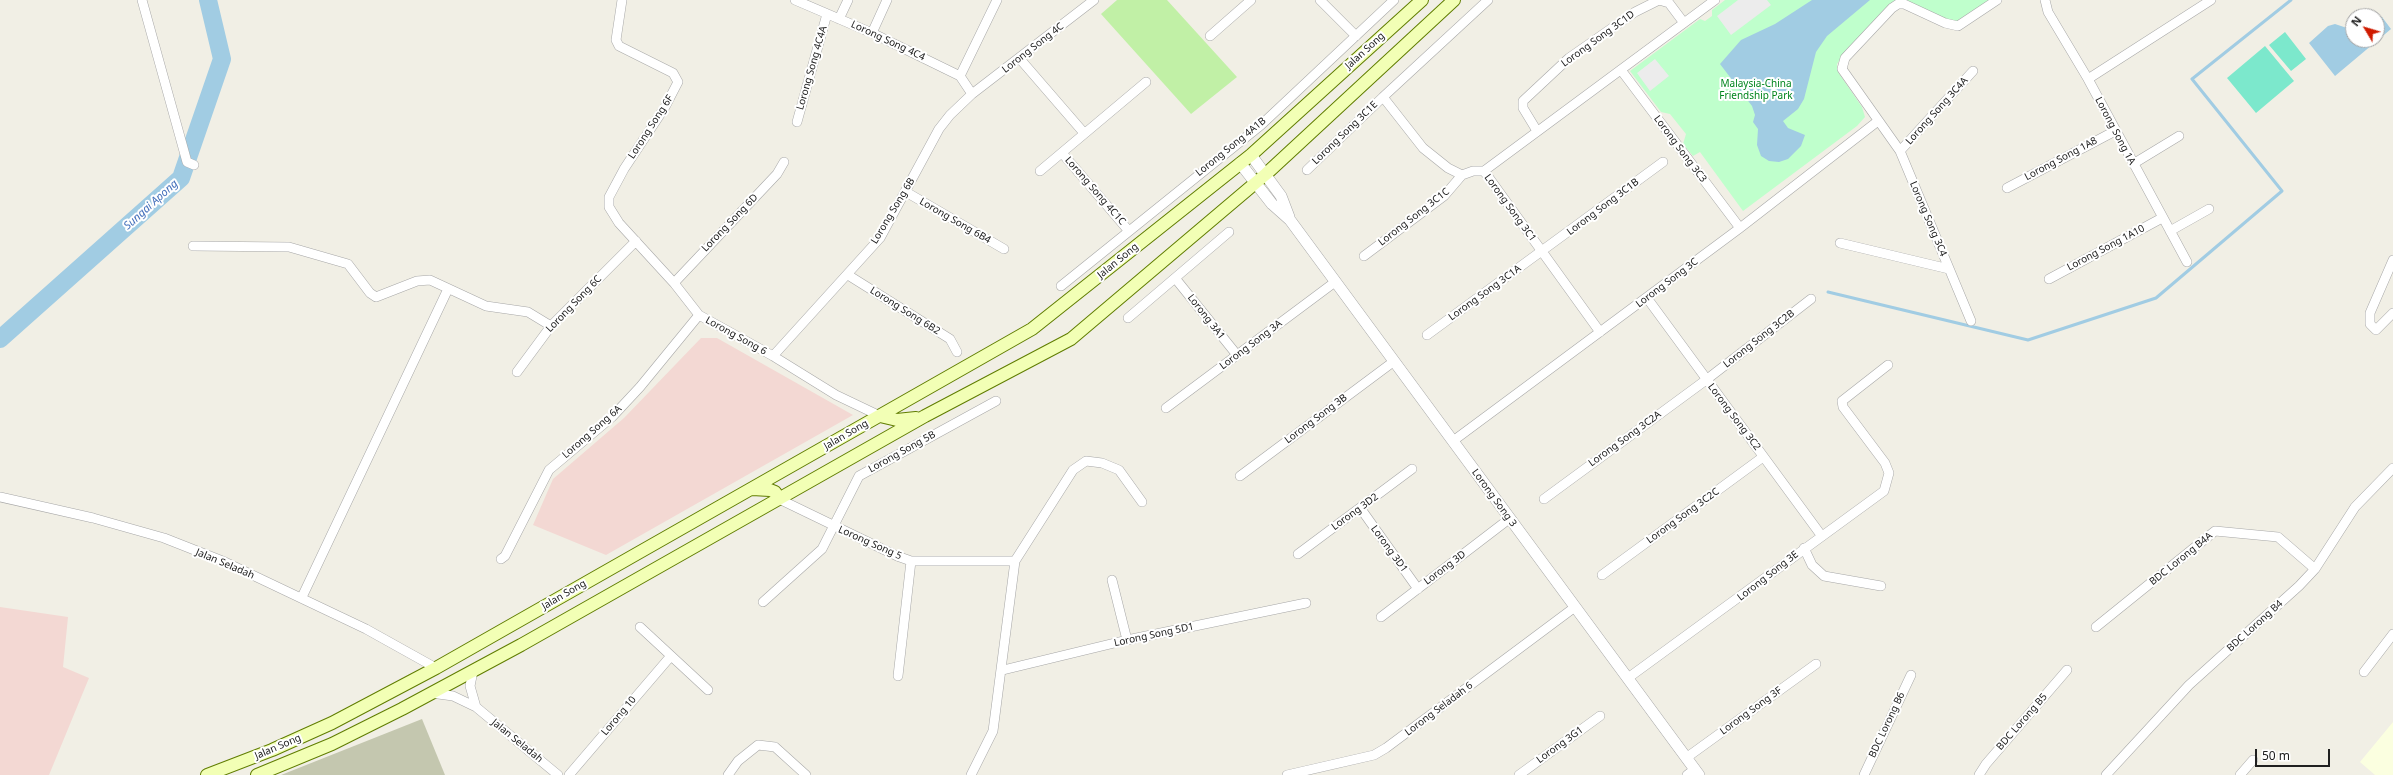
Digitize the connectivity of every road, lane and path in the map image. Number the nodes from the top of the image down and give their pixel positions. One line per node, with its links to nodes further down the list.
1 (142, 0): 43 (street)
2 (622, 0): 46 (street, Lorong Song 6F)
3 (794, 0): 18 (street, Lorong Song 4C4)
4 (848, 0): 19 (street)
5 (887, 0): 21 (street)
6 (997, 0): 27 (street)
7 (1094, 0): 24 (street, Lorong Song 4C)
8 (1251, 0): 22 (street)
9 (1320, 0): 23 (street)
10 (1394, 0): 23 (street, Lorong Song 4A1B)
11 (1422, 0): 40 (main road, Jalan Song)
12 (1454, 0): 50 (main road, Jalan Song)
13 (1488, 0): 31 (street)
14 (1715, 0): 20 (street)
15 (1997, 0): 32 (street, Lorong Song 3C4)
16 (2045, 0): 28 (street, Lorong Song 1A)
17 (2211, 0): 28 (street)
18 (827, 14): 19 (street, Lorong Song 4C4); 33 (street, Lorong Song 4C4A)
19 (839, 19): 21 (street, Lorong Song 4C4)
20 (1684, 23): 25 (street); 34 (street, Lorong Song 3C1D)
21 (872, 33): 27 (street, Lorong Song 4C4)
22 (1210, 36)
23 (1356, 36): 59 (street, Lorong Song 4A1B)
24 (1020, 59): 30 (street, Lorong Song 4C); 36 (street)
25 (1621, 70): 34 (street); 58 (street, Lorong Song 3C3)
26 (1973, 71): 38 (street, Lorong Song 3C4A)
27 (960, 76): 30 (street)
28 (2088, 79): 35 (street, Lorong Song 1A)
29 (1146, 82): 36 (street, Lorong Song 4C1C)
30 (972, 94): 54 (street, Lorong Song 6B)
31 (1383, 97): 47 (street, Lorong Song 3C1E); 51 (street)
32 (1878, 121): 38 (street, Lorong Song 3C4); 58 (street, Lorong Song 3C)
33 (797, 122)
34 (1537, 131): 49 (street)
35 (2115, 131): 45 (street, Lorong Song 1A); 53 (street, Lorong Song 1A8)
36 (1084, 133): 39 (street, Lorong Song 4C1C)
37 (2178, 136): 45 (street)
38 (1900, 151): 70 (street, Lorong Song 3C4)
39 (1062, 153): 48 (street, Lorong Song 4C1C); 59 (street, Lorong Song 4C1C)
40 (1251, 155): 44 (main road, Jalan Song); 50 (street, Lorong Song 3)
41 (784, 162): 75 (street, Lorong Song 6D)
42 (1663, 162): 66 (street, Lorong Song 3C1B)
43 (191, 163)
44 (1240, 164): 52 (street, Lorong Song 3); 96 (main road, Jalan Song)
45 (2133, 164): 56 (street, Lorong Song 1A)
46 (624, 169): 62 (street, Lorong Song 6)
47 (1307, 170)
48 (1040, 171)
49 (1484, 171): 51 (street, Lorong Song 3C1); 66 (street, Lorong Song 3C1)
50 (1266, 174): 52 (main road, Jalan Song); 57 (street, Lorong Song 3)
51 (1462, 175): 67 (street, Lorong Song 3C1C)
52 (1255, 183): 57 (street, Lorong Song 3); 97 (main road, Jalan Song)
53 (2007, 188)
54 (906, 192): 65 (street, Lorong Song 6B4); 71 (street, Lorong Song 6B)
55 (2209, 209): 60 (street)
56 (2162, 218): 60 (street, Lorong Song 1A); 73 (street, Lorong Song 1A10)
57 (1290, 220): 74 (street, Lorong Song 3)
58 (1740, 228): 78 (street, Lorong Song 3C)
59 (1128, 230): 76 (street, Lorong Song 4A1B)
60 (2170, 231): 69 (street, Lorong Song 1A)
61 (1229, 232): 72 (street)
62 (636, 241): 75 (street, Lorong Song 6); 84 (street, Lorong Song 6C)
63 (1840, 243): 70 (street)
64 (193, 246): 77 (street)
65 (1004, 250)
66 (1542, 252): 85 (street, Lorong Song 3C1); 86 (street, Lorong Song 3C1A)
67 (1364, 256)
68 (2393, 260): 80 (street)
69 (2187, 262)
70 (1949, 269): 83 (street, Lorong Song 3C4)
71 (848, 275): 87 (street, Lorong Song 6B2); 88 (street, Lorong Song 6B)
72 (1175, 278): 82 (street); 89 (street, Lorong 3A1)
73 (2049, 278)
74 (1335, 282): 89 (street, Lorong Song 3A); 90 (street, Lorong Song 3)
75 (674, 283): 81 (street, Lorong Song 6)
76 (1061, 286)
77 (448, 289): 84 (street); 122 (street)
78 (1647, 298): 85 (street, Lorong Song 3C); 93 (street, Lorong Song 3C2)
79 (1811, 299): 93 (street, Lorong Song 3C2B)
80 (2393, 313)
81 (699, 315): 88 (street, Lorong Song 6); 114 (street, Lorong Song 6A)
82 (1128, 318)
83 (1971, 321)
84 (551, 326): 92 (street, Lorong Song 6C)
85 (1600, 332): 98 (street, Lorong Song 3C)
86 (1427, 335)
87 (957, 352)
88 (772, 356): 96 (street, Lorong Song 6)
89 (1237, 356): 95 (street, Lorong Song 3A)
90 (1393, 362): 98 (street, Lorong Song 3); 102 (street, Lorong Song 3B)
91 (1888, 365): 111 (street, Lorong Song 3E)
92 (517, 372)
93 (1706, 380): 99 (street, Lorong Song 3C2); 106 (street, Lorong Song 3C2A)
94 (996, 401): 110 (street, Lorong Song 5B)
95 (1166, 408)
96 (880, 416): 97 (main road); 103 (main road, Jalan Song)
97 (925, 416): 105 (main road, Jalan Song)
98 (1453, 440): 109 (street, Lorong Song 3)
99 (1763, 457): 111 (street, Lorong Song 3C2); 118 (street, Lorong Song 3C2C)
100 (2393, 468): 117 (street, BDC Lorong B4)
101 (1412, 469): 108 (street, Lorong 3D2)
102 (1240, 476)
103 (751, 489): 105 (main road); 133 (main road, Jalan Song)
104 (0, 497): 122 (street, Jalan Seladah)
105 (779, 499): 110 (street, Lorong Song 5); 136 (main road, Jalan Song)
106 (1544, 499)
107 (1142, 502): 116 (street)
108 (1361, 509): 113 (street, Lorong 3D2); 121 (street, Lorong 3D1)
109 (1509, 519): 121 (street, Lorong 3D); 125 (street, Lorong Song 3)
110 (835, 527): 115 (street, Lorong Song 5); 123 (street, Lorong Song 5B)
111 (1821, 535): 112 (street, Lorong Song 3E)
112 (1804, 548): 120 (street); 140 (street, Lorong Song 3E)
113 (1298, 554)
114 (501, 559)
115 (911, 561): 116 (street, Lorong Song 5); 139 (street)
116 (1016, 561): 134 (street)
117 (2316, 568): 128 (street, BDC Lorong B4A); 159 (street, BDC Lorong B4)
118 (1602, 575)
119 (1112, 580): 130 (street)
120 (1881, 586)
121 (1418, 588): 126 (street, Lorong 3D)
122 (302, 598): 133 (street, Jalan Seladah)
123 (763, 602)
124 (1306, 603): 130 (street, Lorong Song 5D1)
125 (1575, 607): 140 (street, Lorong Song 3); 155 (street, Lorong Seladah 6)
126 (1381, 617)
127 (640, 627): 131 (street)
128 (2096, 627)
129 (2393, 634): 137 (street)
130 (1127, 640): 134 (street, Lorong Song 5D1)
131 (670, 657): 141 (street); 151 (street, Lorong 10)
132 (1816, 664): 145 (street, Lorong Song 3F)
133 (436, 668): 148 (main road, Jalan Song)
134 (1003, 670): 154 (street)
135 (2067, 670): 158 (street, BDC Lorong B5)
136 (473, 671): 142 (main road, Jalan Song); 143 (street)
137 (2364, 672)
138 (1910, 675): 157 (street, BDC Lorong B6)
139 (898, 676)
140 (1628, 678): 145 (street, Lorong Song 3)
141 (708, 690)
142 (431, 693): 143 (street, Jalan Seladah); 149 (main road, Jalan Song)
143 (476, 707): 150 (street, Jalan Seladah)
144 (1600, 716): 156 (street, Lorong 3G1)
145 (1686, 758): 147 (street, Lorong Song 3)
146 (2253, 760): 160 (street)
147 (1693, 773)
148 (207, 775)
149 (257, 775)
150 (558, 775)
151 (569, 775)
152 (728, 775): 153 (street)
153 (806, 775)
154 (971, 775)
155 (1286, 775)
156 (1519, 775)
157 (1864, 775)
158 (1979, 775)
159 (2106, 775)
160 (2240, 775)

